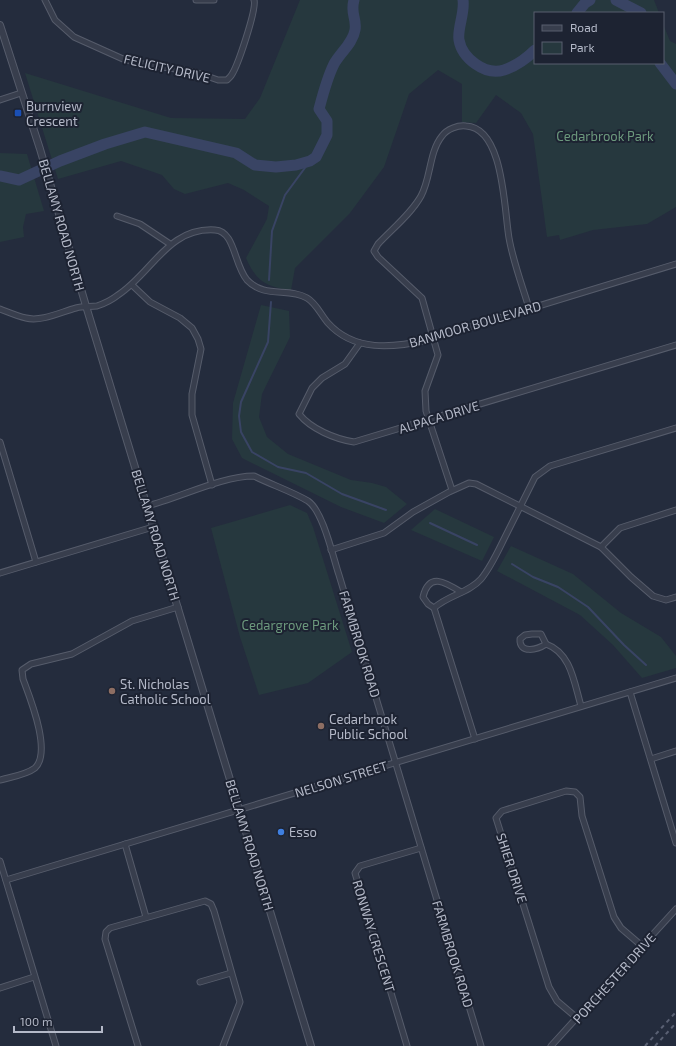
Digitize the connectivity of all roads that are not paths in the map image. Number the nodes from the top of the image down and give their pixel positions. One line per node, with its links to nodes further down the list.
1 (45, 0): 4 (street, FELICITY DRIVE)
2 (196, 0): 3 (street)
3 (214, 0)
4 (254, 0)
5 (0, 25): 6 (street, BELLAMY ROAD NORTH)
6 (21, 93): 7 (street); 13 (street, BELLAMY ROAD NORTH)
7 (0, 100)
8 (117, 216): 9 (street)
9 (170, 244): 12 (street, BANMOOR BOULEVARD); 17 (street, BANMOOR BOULEVARD)
10 (675, 264): 11 (street); 14 (street, BANMOOR BOULEVARD)
11 (676, 270)
12 (132, 285): 13 (street, BANMOOR BOULEVARD); 22 (street)
13 (86, 306): 15 (street, BANMOOR BOULEVARD); 24 (street, BELLAMY ROAD NORTH)
14 (529, 308): 16 (street, BANMOOR BOULEVARD); 16 (street)
15 (0, 309)
16 (434, 338): 17 (street, BANMOOR BOULEVARD); 19 (street)
17 (360, 343): 19 (street, ALPACA DRIVE)
18 (676, 345): 19 (street, ALPACA DRIVE)
19 (429, 420): 23 (street)
20 (676, 428): 25 (street)
21 (0, 442): 30 (street)
22 (212, 485): 24 (street, FARMBROOK ROAD); 29 (street, FARMBROOK ROAD)
23 (452, 490): 25 (street); 29 (street)
24 (147, 506): 27 (street, BELLAMY ROAD NORTH)
25 (520, 507): 28 (street); 32 (street)
26 (676, 510): 28 (street)
27 (153, 527): 30 (street); 34 (street, BELLAMY ROAD NORTH)
28 (600, 547): 33 (street)
29 (331, 550): 43 (street, FARMBROOK ROAD)
30 (36, 562): 31 (street)
31 (0, 573)
32 (461, 592): 35 (street); 35 (street)
33 (676, 597)
34 (178, 607): 44 (street); 45 (street, BELLAMY ROAD NORTH)
35 (434, 608): 40 (street)
36 (546, 644): 36 (street); 39 (street)
37 (676, 678): 38 (street, NELSON STREET)
38 (630, 692): 39 (street, NELSON STREET); 42 (street)
39 (581, 706): 40 (street, NELSON STREET)
40 (475, 739): 43 (street, NELSON STREET)
41 (676, 752): 42 (street)
42 (651, 759): 46 (street)
43 (395, 763): 45 (street, NELSON STREET); 48 (street, FARMBROOK ROAD)
44 (0, 780)
45 (240, 810): 47 (street, NELSON STREET); 62 (street, BELLAMY ROAD NORTH)
46 (676, 843)
47 (125, 844): 50 (street, NELSON STREET); 52 (street)
48 (421, 848): 63 (street, RONWAY CRESCENT); 64 (street, FARMBROOK ROAD)
49 (0, 861): 50 (street)
50 (6, 880): 55 (street)
51 (676, 910): 53 (street, PORCHESTER DRIVE)
52 (146, 917): 54 (street); 60 (street)
53 (642, 946): 58 (street, PORCHESTER DRIVE); 58 (street, SHIER DRIVE)
54 (231, 973): 56 (street); 61 (street)
55 (34, 977): 57 (street); 59 (street)
56 (200, 982)
57 (0, 988)
58 (577, 1018): 65 (street, PORCHESTER DRIVE)
59 (56, 1046)
60 (138, 1046)
61 (223, 1046)
62 (311, 1046)
63 (408, 1046)
64 (482, 1046)
65 (552, 1046)

